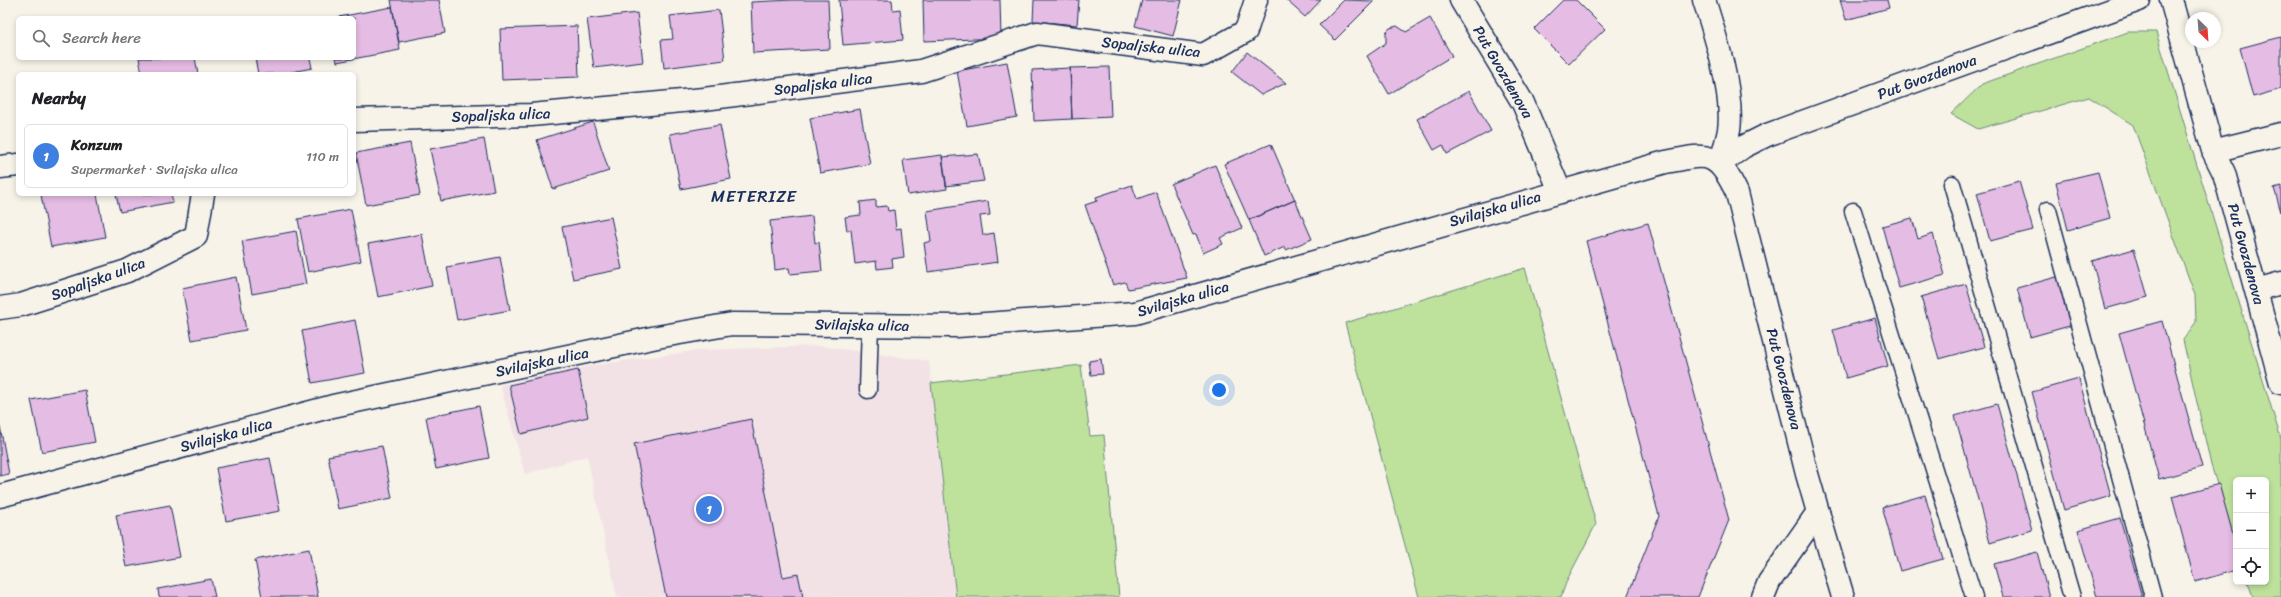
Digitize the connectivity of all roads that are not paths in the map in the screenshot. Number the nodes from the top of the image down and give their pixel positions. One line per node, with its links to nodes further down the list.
1 (1256, 0): 6 (street, Sopaljska ulica)
2 (1461, 0): 13 (street, Put Gvozdenova)
3 (1704, 0): 9 (street)
4 (2138, 0): 9 (street, Put Gvozdenova)
5 (2171, 0): 8 (street, Put Gvozdenova)
6 (356, 120)
7 (2281, 134): 8 (street)
8 (2213, 151): 18 (street, Put Gvozdenova)
9 (1721, 163): 13 (street, Svilajska ulica); 24 (street, Put Gvozdenova)
10 (16, 165): 11 (street)
11 (0, 167)
12 (1952, 184): 28 (lane)
13 (1560, 191): 20 (street, Svilajska ulica)
14 (203, 196): 19 (street, Sopaljska ulica)
15 (2048, 210): 29 (lane)
16 (1853, 211): 27 (lane)
17 (2281, 284): 18 (street)
18 (2256, 290): 21 (street, Put Gvozdenova)
19 (0, 308)
20 (870, 324): 22 (lane); 23 (street, Svilajska ulica)
21 (2281, 383)
22 (868, 390)
23 (0, 496)
24 (1818, 512): 25 (street); 26 (street, Put Gvozdenova)
25 (1763, 597)
26 (1843, 597)
27 (1974, 597)
28 (2072, 597)
29 (2153, 597)

